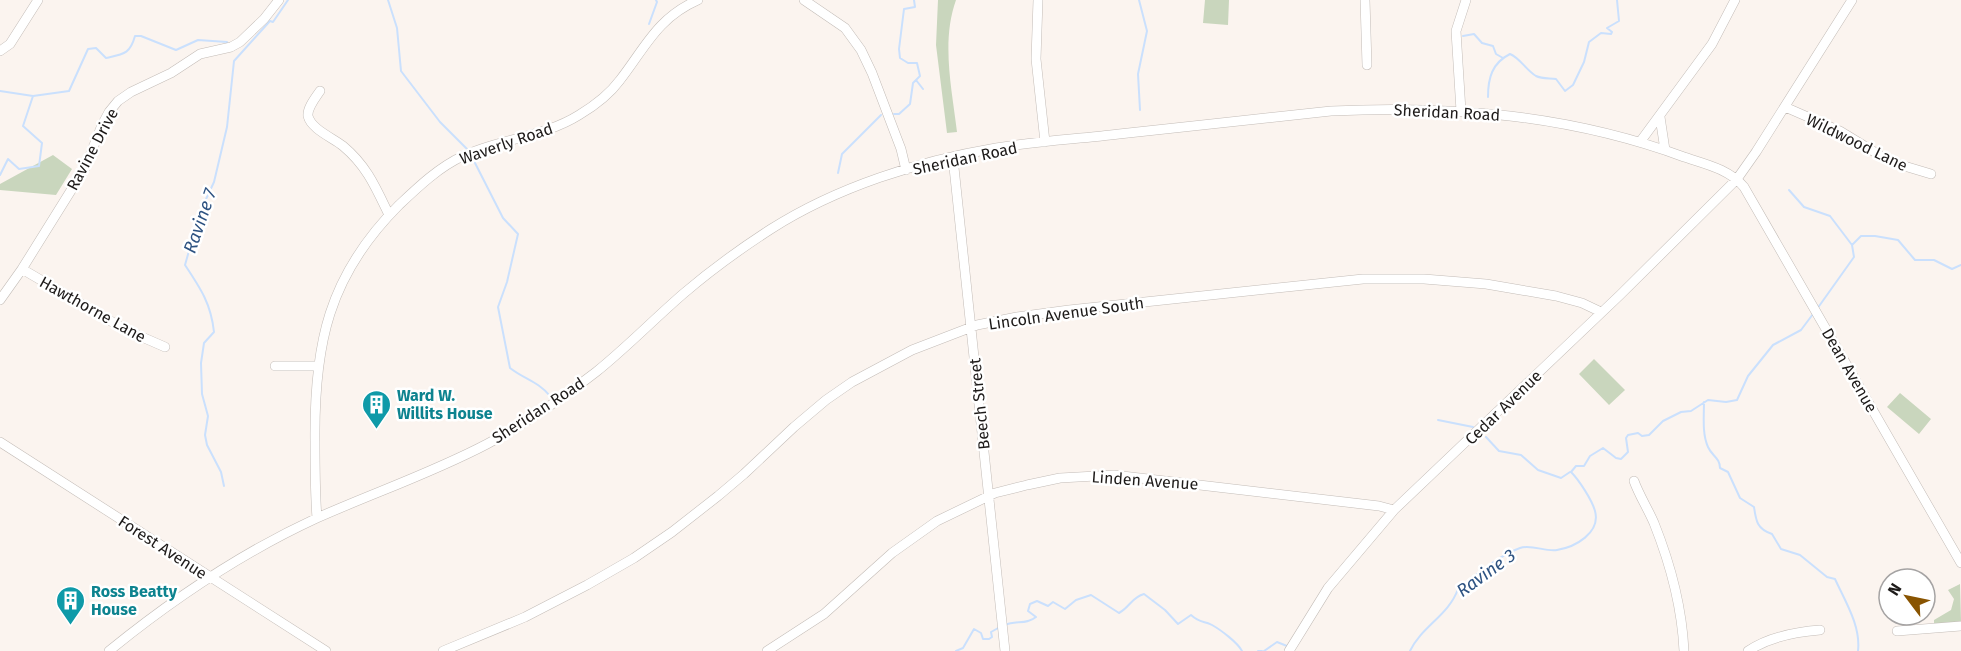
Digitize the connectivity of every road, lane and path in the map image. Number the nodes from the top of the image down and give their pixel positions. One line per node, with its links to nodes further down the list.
1 (38, 0): 10 (street)
2 (279, 0): 24 (street, Ravine Drive)
3 (698, 0): 23 (street, Waverly Road)
4 (804, 0): 20 (street)
5 (1038, 0): 16 (street)
6 (1365, 0): 11 (street)
7 (1466, 0): 14 (street)
8 (1735, 0): 15 (street)
9 (1852, 0): 13 (street)
10 (0, 51)
11 (1367, 65)
12 (320, 91): 23 (street)
13 (1785, 106): 21 (street, Wildwood Lane); 22 (street)
14 (1461, 111): 16 (street, Sheridan Road); 17 (street, Sheridan Road)
15 (1660, 117): 17 (street); 18 (street)
16 (1045, 142): 19 (street, Sheridan Road)
17 (1640, 142): 18 (street, Sheridan Road)
18 (1665, 150): 22 (street, Sheridan Road)
19 (953, 158): 20 (street, Sheridan Road); 27 (street, Beech Street)
20 (906, 170): 35 (street, Sheridan Road)
21 (1931, 174)
22 (1737, 179): 26 (street, Cedar Avenue); 36 (street, Dean Avenue)
23 (389, 215): 30 (street, Waverly Road)
24 (22, 269): 25 (street, Ravine Drive); 28 (street, Hawthorne Lane)
25 (0, 300)
26 (1601, 312): 27 (street, Lincoln Avenue South); 34 (street, Cedar Avenue)
27 (970, 328): 33 (street, Beech Street); 43 (street, Lincoln Avenue South)
28 (165, 347)
29 (275, 366): 30 (street)
30 (317, 366): 35 (street, Waverly Road)
31 (0, 442): 37 (street, Forest Avenue)
32 (1634, 481): 47 (street)
33 (989, 497): 34 (street, Linden Avenue); 44 (street, Linden Avenue); 45 (street, Beech Street)
34 (1394, 510): 46 (street, Cedar Avenue)
35 (317, 518): 37 (street, Sheridan Road)
36 (1961, 563)
37 (210, 577): 41 (street, Sheridan Road); 42 (street, Forest Avenue)
38 (1961, 626): 40 (street)
39 (1820, 630): 48 (street)
40 (1897, 632)
41 (108, 651)
42 (326, 651)
43 (443, 651)
44 (767, 651)
45 (1005, 651)
46 (1289, 651)
47 (1684, 651)
48 (1748, 651)

